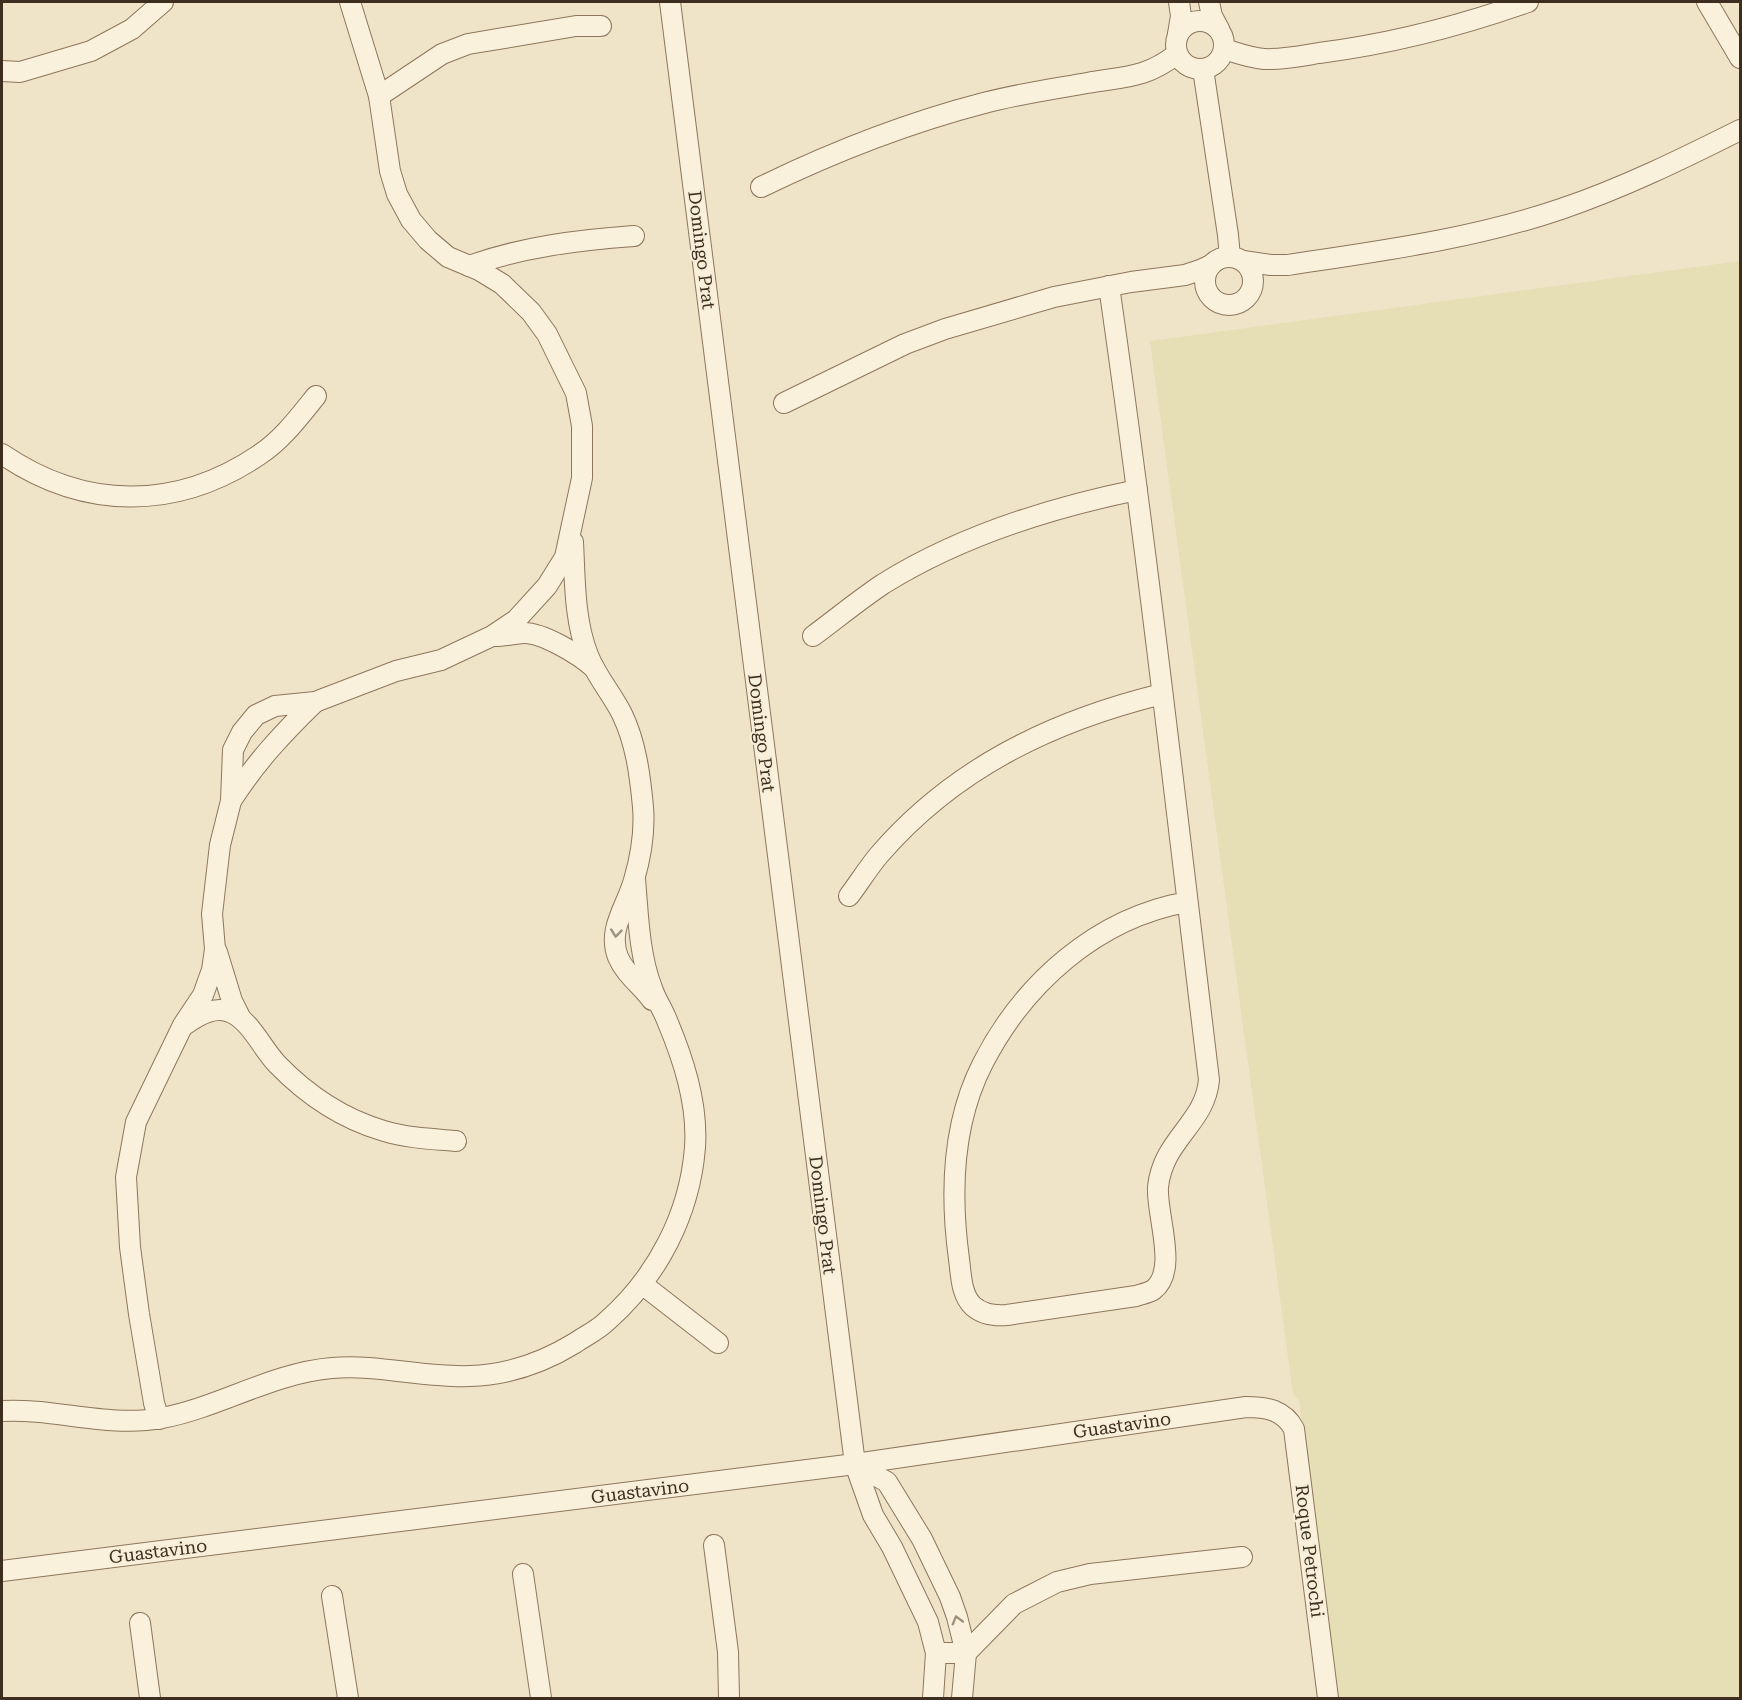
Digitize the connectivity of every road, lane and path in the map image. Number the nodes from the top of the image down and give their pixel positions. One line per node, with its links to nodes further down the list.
1 (163, 2): 15 (street)
2 (350, 2): 17 (street)
3 (670, 2): 63 (street, Domingo Prat)
4 (1179, 2): 10 (street)
5 (1209, 2): 9 (street)
6 (1528, 2): 11 (street)
7 (1707, 2): 13 (street)
8 (601, 26): 17 (street)
9 (1219, 29): 10 (street); 11 (street)
10 (1178, 34): 12 (street)
11 (1224, 49): 14 (street)
12 (1177, 54): 14 (street); 19 (street)
13 (1740, 58)
14 (1203, 69): 22 (street)
15 (11, 72): 16 (street)
16 (2, 86)
17 (379, 96): 25 (street)
18 (1740, 130): 24 (street)
19 (761, 187)
20 (634, 236): 21 (street)
21 (521, 252): 25 (street); 27 (street)
22 (1236, 259): 23 (street); 24 (street); 29 (street)
23 (1211, 265): 26 (street); 30 (street)
24 (1288, 265): 29 (street)
25 (469, 266): 27 (street)
26 (1163, 279): 28 (street); 30 (street)
27 (502, 285): 35 (street)
28 (1109, 286): 32 (street); 34 (street)
29 (1251, 292): 30 (street)
30 (1216, 301)
31 (316, 396): 33 (street)
32 (784, 403)
33 (2, 454)
34 (1137, 490): 42 (street); 45 (street)
35 (573, 527): 36 (street); 37 (street)
36 (547, 586): 37 (street); 38 (street)
37 (576, 599): 39 (street)
38 (527, 608): 40 (street); 41 (street)
39 (580, 625): 43 (street); 44 (street)
40 (530, 634): 41 (street); 43 (street)
41 (492, 636): 46 (street)
42 (813, 636)
43 (554, 643): 44 (street)
44 (596, 669): 58 (street)
45 (1162, 694): 52 (street); 53 (street)
46 (315, 702): 47 (street); 48 (street)
47 (269, 709): 48 (street); 49 (street)
48 (286, 730): 50 (street)
49 (233, 750): 50 (street); 51 (street)
50 (256, 765): 51 (street)
51 (231, 801): 54 (street)
52 (849, 896)
53 (1187, 902): 53 (street)
54 (215, 949): 55 (street); 56 (street)
55 (240, 1017): 56 (street); 57 (street)
56 (183, 1025): 62 (street)
57 (456, 1141)
58 (642, 1284): 59 (street); 62 (street)
59 (718, 1343)
60 (2, 1411): 62 (street)
61 (1277, 1411): 63 (street, Guastavino); 80 (street, Roque Petrochi)
62 (159, 1419)
63 (855, 1464): 64 (street); 65 (street, Domingo Prat); 68 (street, Guastavino)
64 (902, 1505): 65 (street); 73 (street, one-way to 64)
65 (873, 1515): 72 (street, Domingo Prat)
66 (714, 1545): 77 (street)
67 (1242, 1557): 73 (street)
68 (2, 1571)
69 (523, 1574): 76 (street)
70 (332, 1596): 75 (street)
71 (140, 1623): 74 (street)
72 (936, 1653): 73 (street); 78 (street)
73 (966, 1653): 79 (street)
74 (150, 1698)
75 (348, 1698)
76 (541, 1698)
77 (729, 1698)
78 (933, 1698)
79 (962, 1698)
80 (1328, 1698)

